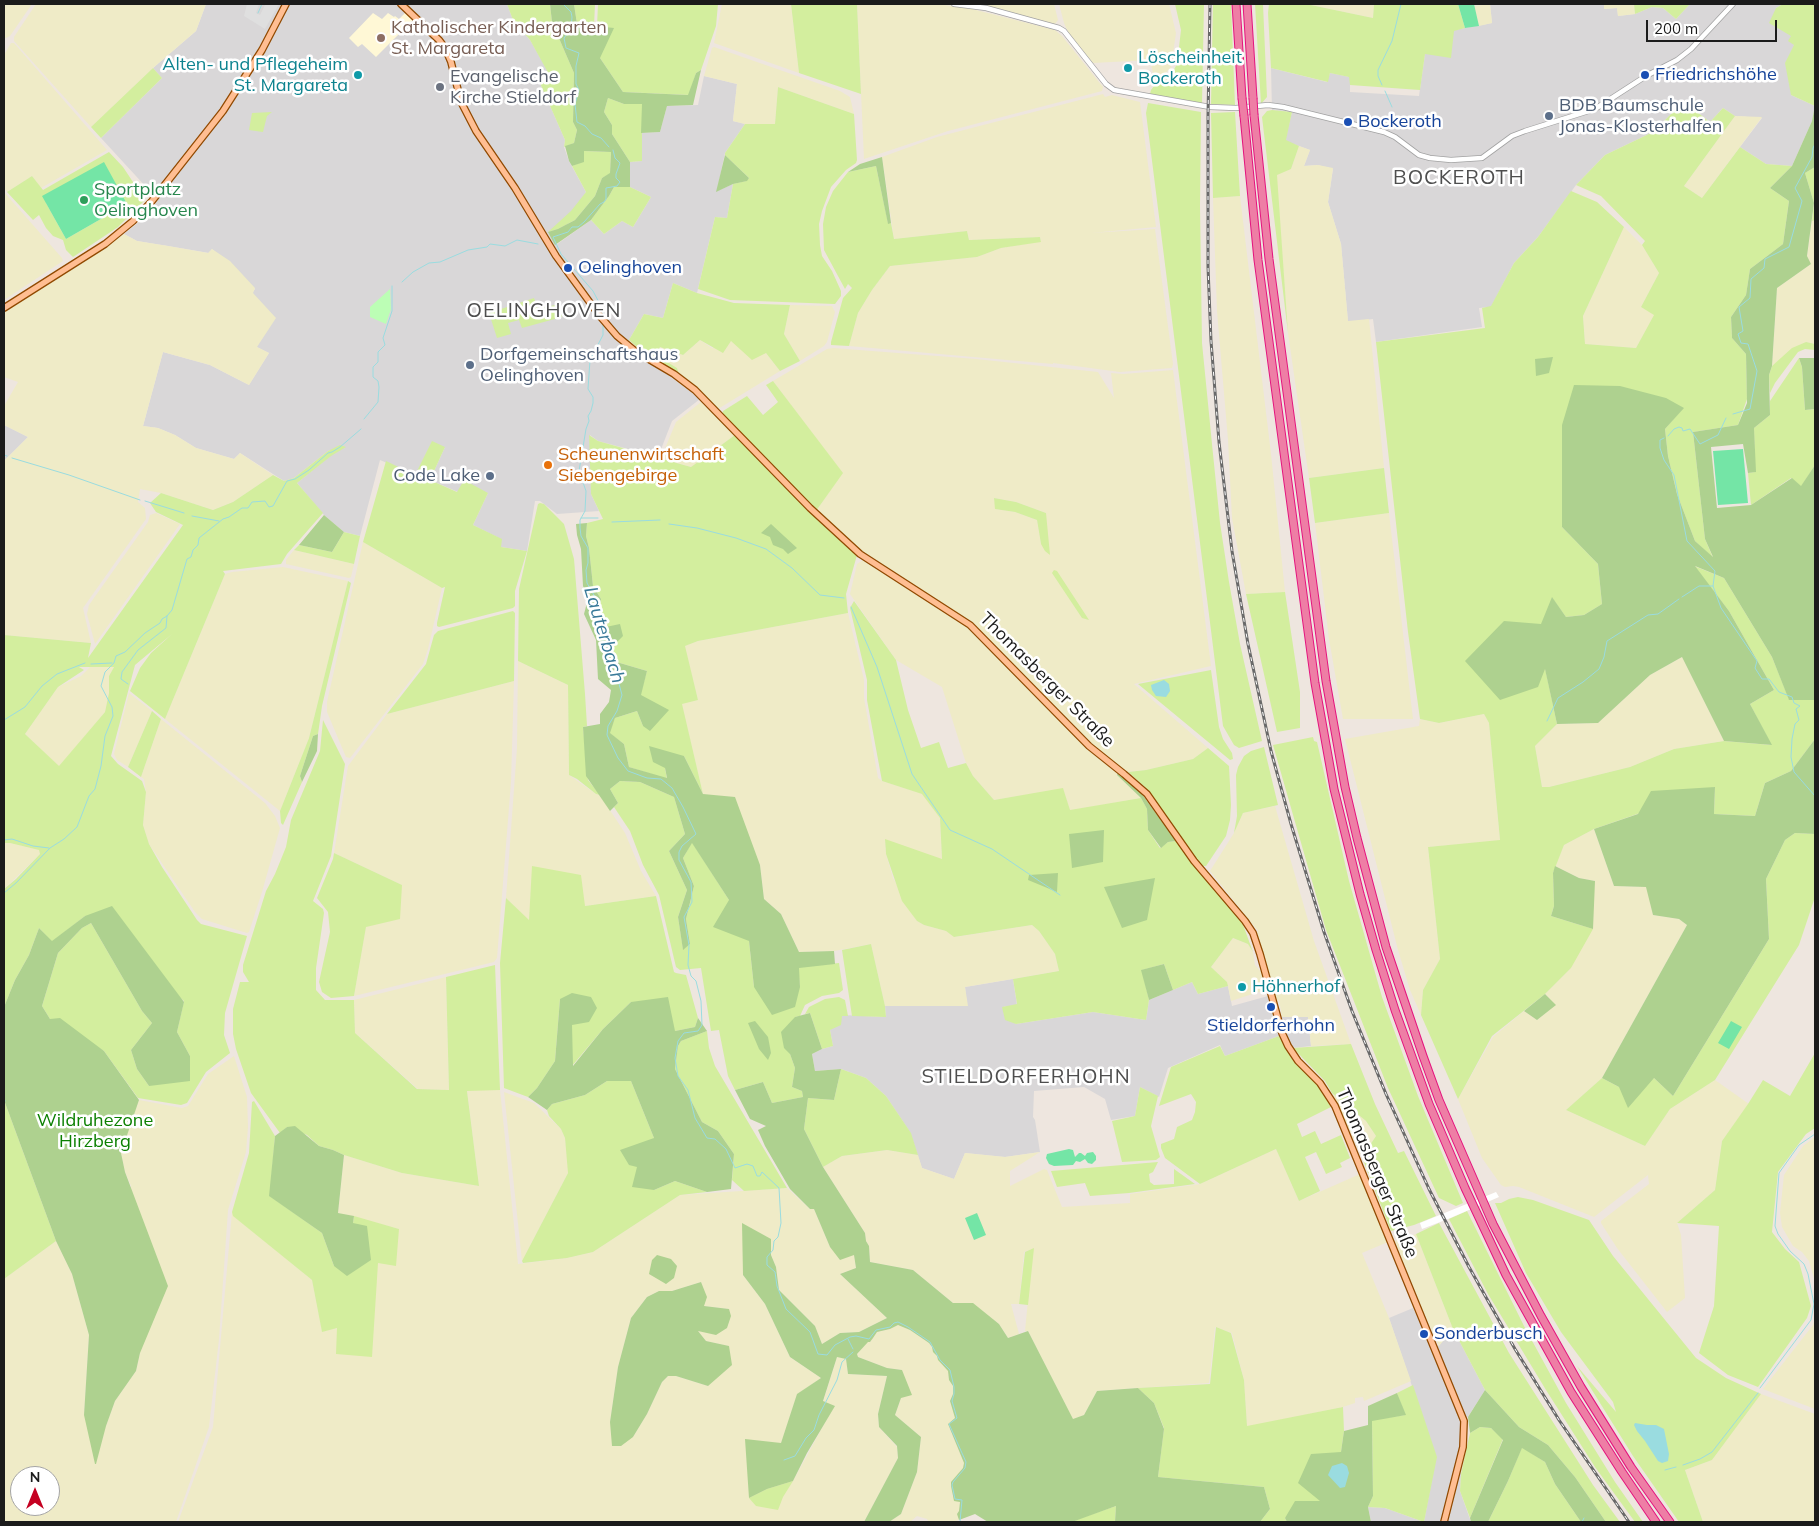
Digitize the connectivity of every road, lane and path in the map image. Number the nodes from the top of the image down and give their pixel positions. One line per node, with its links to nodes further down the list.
1 (286, 4): 7 (main road)
2 (401, 4): 8 (main road, Thomasberger Straße)
3 (954, 4): 6 (street)
4 (1236, 4): 9 (highway, bridge)
5 (1247, 4): 10 (highway, bridge)
6 (1733, 4)
7 (4, 308)
8 (1444, 1522)
9 (1656, 1522)
10 (1670, 1522)

